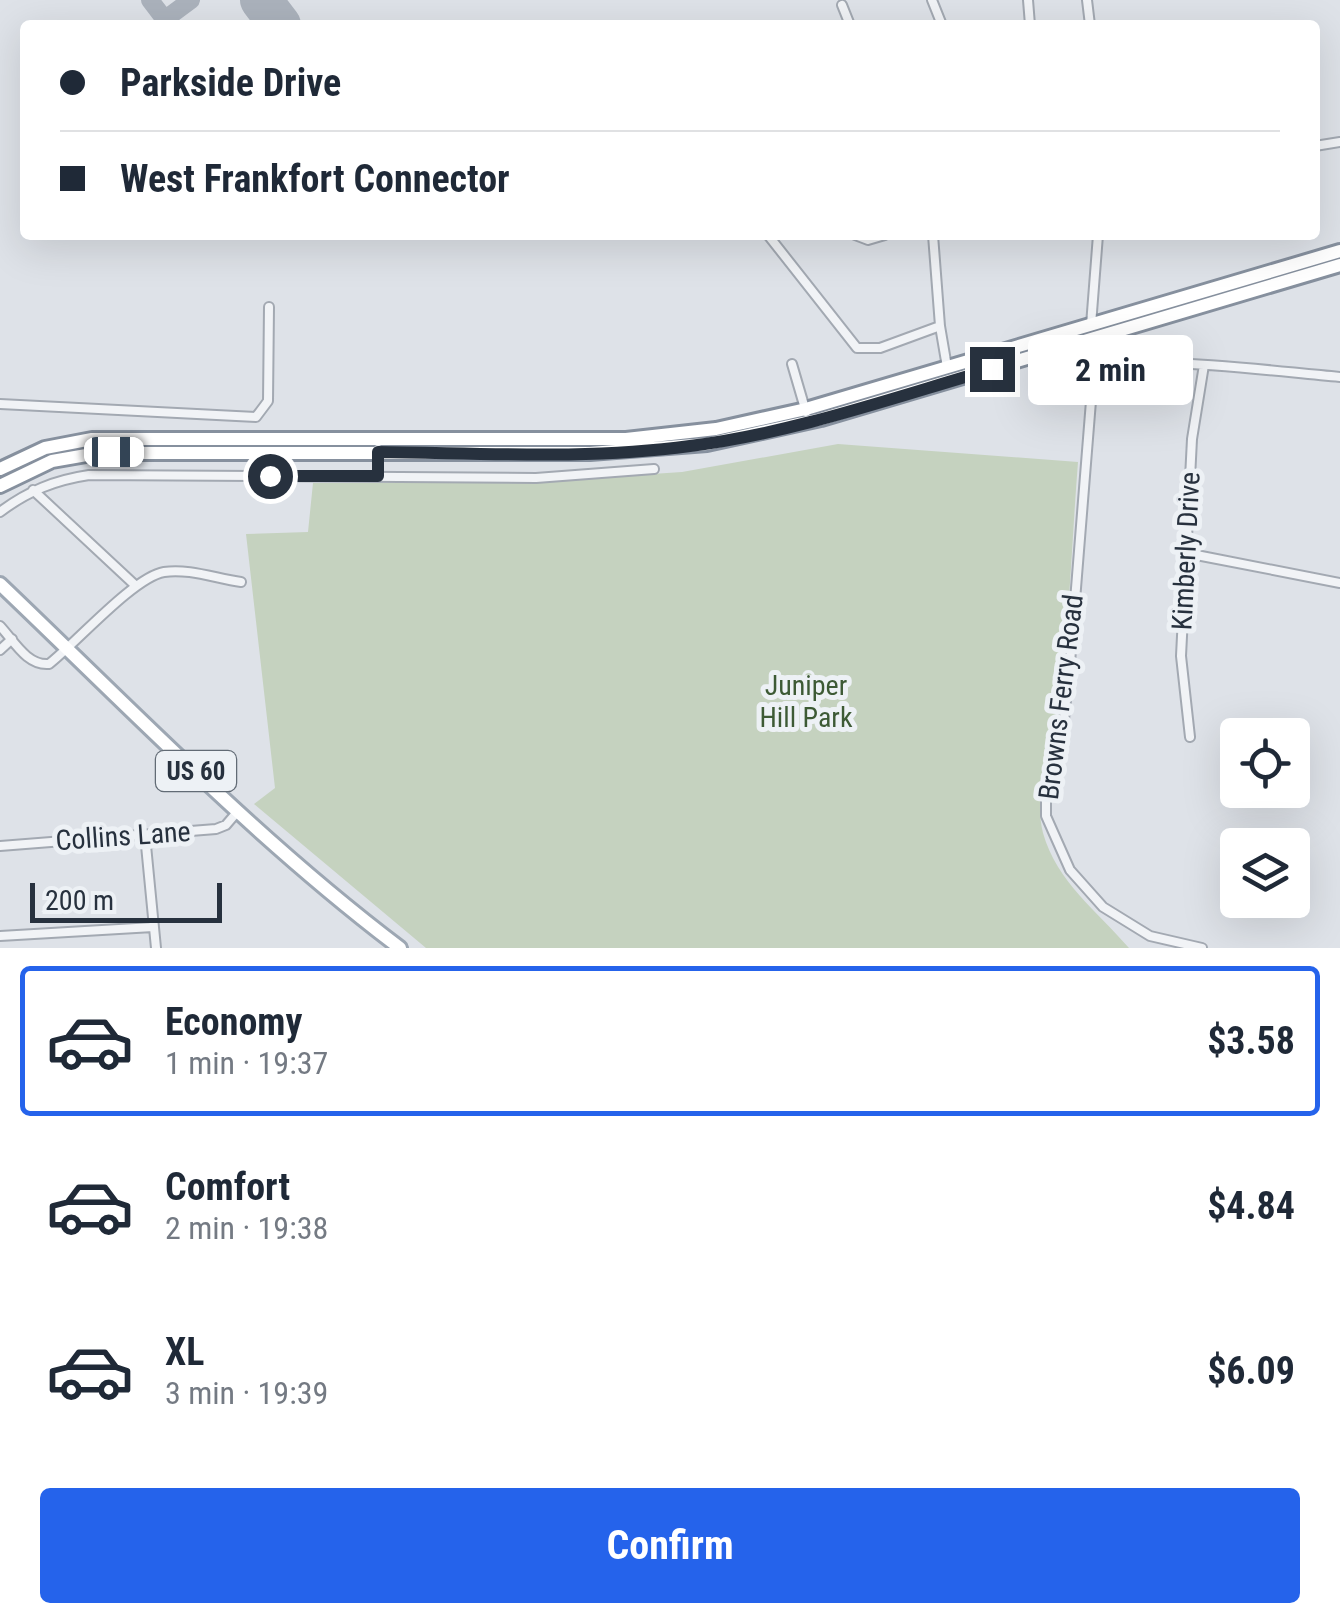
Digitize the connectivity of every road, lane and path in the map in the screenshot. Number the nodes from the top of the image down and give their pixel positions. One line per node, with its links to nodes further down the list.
1 (842, 6): 2 (street)
2 (848, 20)
3 (772, 240): 9 (street)
4 (933, 240): 9 (street)
5 (1098, 240): 10 (street, Browns Ferry Road)
6 (1340, 252): 10 (main road)
7 (1340, 265): 10 (main road)
8 (269, 307): 17 (street)
9 (940, 326): 15 (street)
10 (1091, 332): 11 (street, Browns Ferry Road); 15 (main road)
11 (1092, 362): 13 (street); 14 (street); 43 (street, Browns Ferry Road)
12 (792, 364): 18 (street)
13 (1204, 365): 16 (street); 26 (street, Kimberly Drive)
14 (1041, 370)
15 (950, 374): 18 (main road)
16 (1340, 377)
17 (0, 404)
18 (808, 416): 19 (main road)
19 (378, 446): 20 (main road); 22 (street); 23 (main road)
20 (0, 468)
21 (654, 470): 22 (street)
22 (378, 476): 24 (street)
23 (0, 486)
24 (33, 490): 25 (street); 30 (street)
25 (0, 512)
26 (1186, 552): 28 (street); 35 (street, Kimberly Drive)
27 (241, 582): 30 (street)
28 (1340, 583)
29 (0, 584): 33 (main road, US 60)
30 (136, 586): 33 (street)
31 (0, 626): 32 (street)
32 (12, 639): 33 (street); 34 (street)
33 (68, 649): 36 (main road, US 60)
34 (0, 650)
35 (1190, 737)
36 (238, 810): 37 (street, Collins Lane); 42 (main road, US 60)
37 (145, 835): 38 (street, Collins Lane); 39 (street)
38 (0, 846)
39 (153, 927): 40 (street); 41 (street)
40 (0, 936)
41 (156, 948)
42 (400, 948)
43 (1202, 948)

